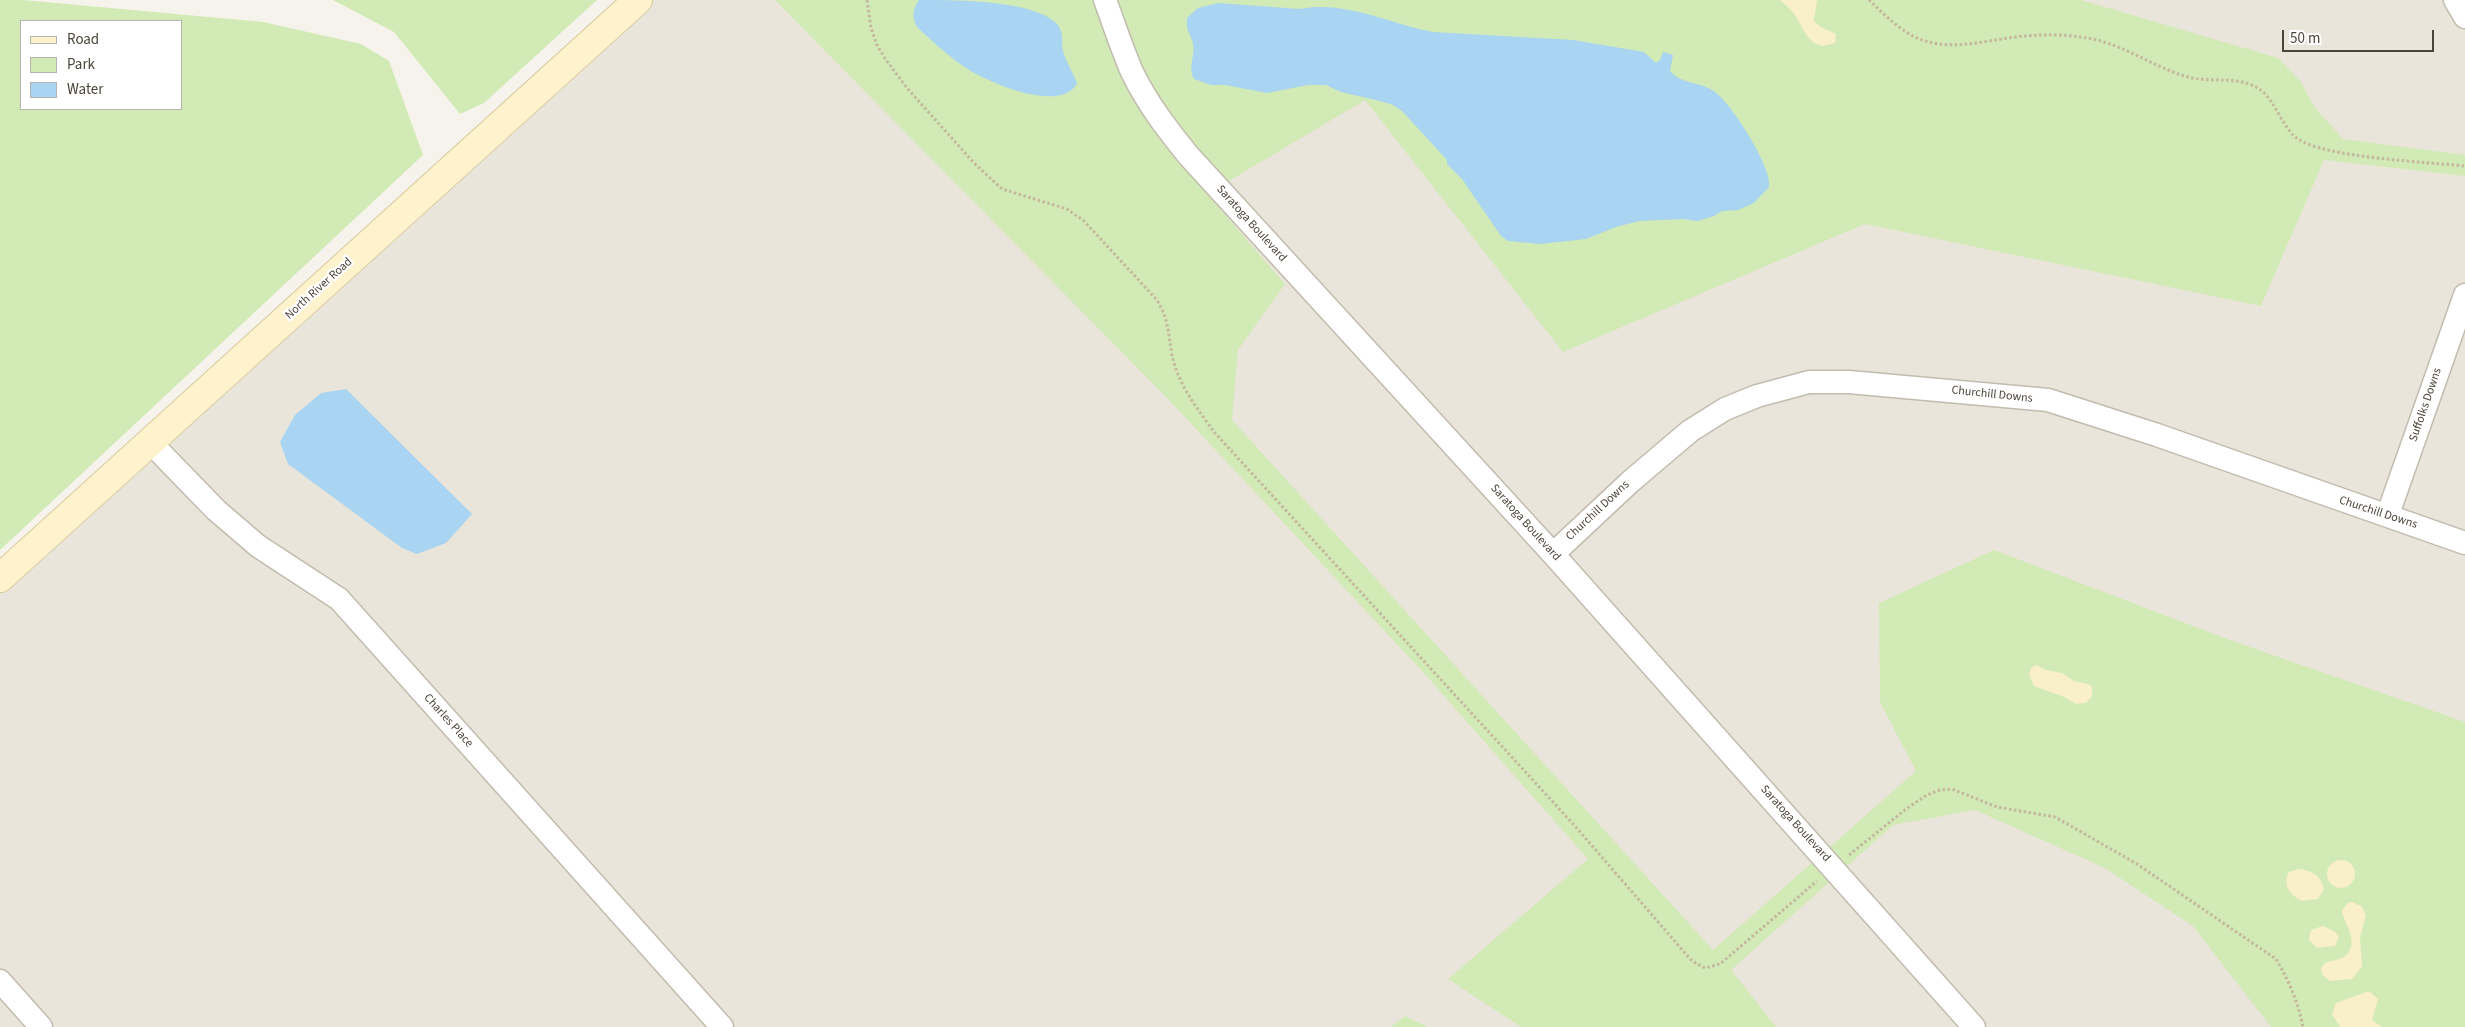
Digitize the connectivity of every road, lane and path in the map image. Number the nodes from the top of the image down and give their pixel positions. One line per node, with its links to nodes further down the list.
1 (638, 0): 9 (street, North River Road)
2 (867, 0): 14 (path)
3 (1105, 0): 12 (street, Saratoga Boulevard)
4 (1869, 0): 7 (path)
5 (2455, 0): 6 (street)
6 (2465, 17)
7 (2465, 166)
8 (2465, 296): 10 (street, Suffolks Downs)
9 (150, 442): 13 (street, North River Road); 17 (street, Charles Place)
10 (2388, 514): 11 (street, Churchill Downs); 12 (street, Churchill Downs)
11 (2465, 543)
12 (1553, 554): 14 (street, Saratoga Boulevard)
13 (0, 578)
14 (1834, 867): 18 (street, Saratoga Boulevard); 19 (path)
15 (0, 981): 16 (street)
16 (41, 1027)
17 (722, 1027)
18 (1974, 1027)
19 (2303, 1027)

